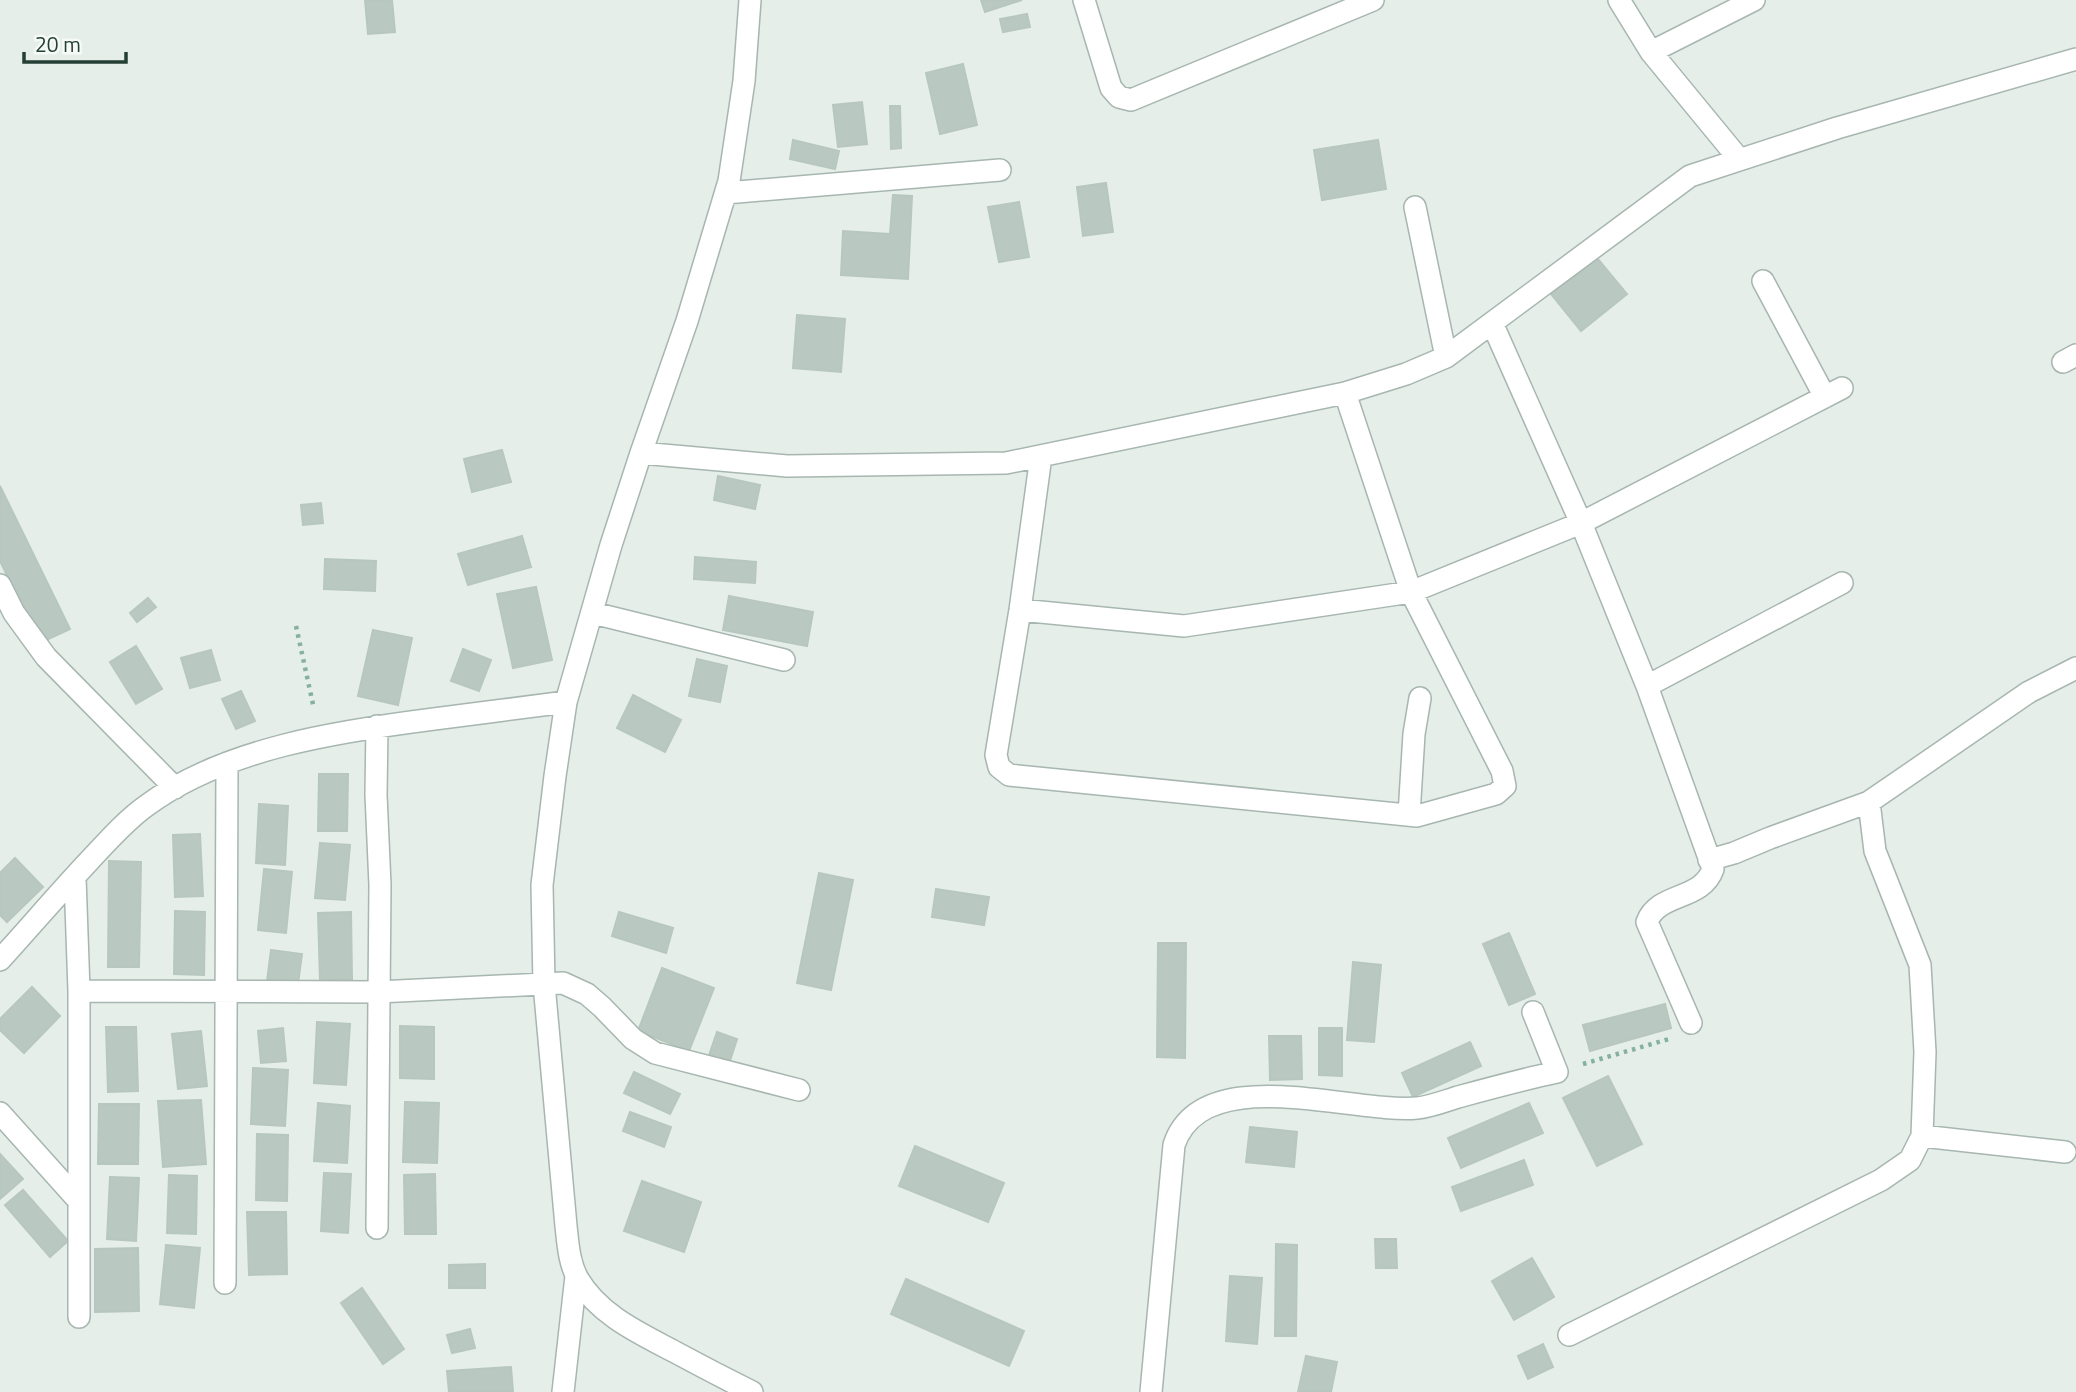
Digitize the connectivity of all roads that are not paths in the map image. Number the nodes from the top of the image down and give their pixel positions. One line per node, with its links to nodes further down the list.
1 (750, 0): 10 (street)
2 (1084, 0): 3 (street)
3 (1373, 0)
4 (1619, 0): 6 (street)
5 (1754, 0): 6 (street)
6 (1651, 52): 8 (street)
7 (2076, 59): 8 (street)
8 (1739, 159): 13 (street)
9 (1000, 170): 10 (street)
10 (726, 193): 16 (street)
11 (1415, 207): 14 (street)
12 (1763, 281): 18 (street)
13 (1492, 323): 14 (street); 18 (street)
14 (1447, 357): 15 (street)
15 (1345, 393): 17 (street); 21 (street)
16 (641, 453): 17 (street); 23 (street)
17 (1041, 456): 22 (street)
18 (1581, 523): 21 (street); 26 (street)
19 (1842, 583): 26 (street)
20 (0, 585): 31 (street)
21 (1410, 592): 22 (street); 33 (street)
22 (1020, 610): 33 (street)
23 (593, 613): 24 (street); 28 (street)
24 (784, 660)
25 (2076, 668): 32 (street)
26 (1647, 686): 34 (street)
27 (1420, 698): 33 (street)
28 (566, 702): 29 (street); 37 (street)
29 (377, 726): 30 (street); 40 (street)
30 (228, 763): 31 (street); 39 (street)
31 (175, 788): 35 (street)
32 (1869, 802): 34 (street); 45 (street)
33 (1409, 815)
34 (1709, 860): 42 (street)
35 (75, 877): 36 (street); 38 (street)
36 (0, 960)
37 (544, 984): 40 (street); 43 (street); 49 (street)
38 (79, 991): 39 (street); 47 (street)
39 (227, 992): 40 (street); 50 (street)
40 (378, 992): 48 (street)
41 (1533, 1012): 55 (street)
42 (1691, 1023)
43 (799, 1090)
44 (0, 1113): 47 (street)
45 (1922, 1136): 46 (street); 52 (street)
46 (2066, 1152)
47 (78, 1200): 51 (street)
48 (377, 1228)
49 (576, 1276): 53 (street); 54 (street)
50 (225, 1283)
51 (79, 1317)
52 (1569, 1335)
53 (563, 1392)
54 (752, 1392)
55 (1151, 1392)

